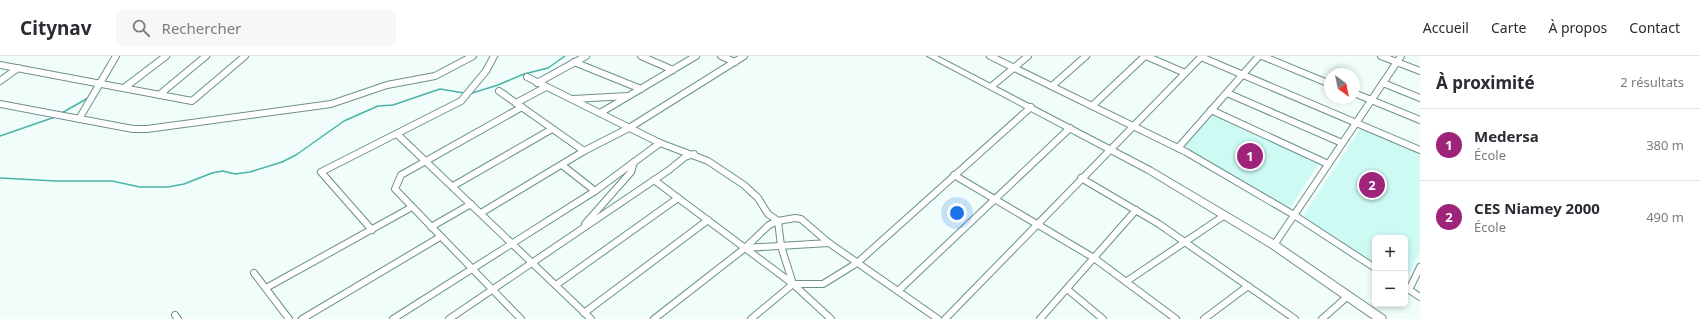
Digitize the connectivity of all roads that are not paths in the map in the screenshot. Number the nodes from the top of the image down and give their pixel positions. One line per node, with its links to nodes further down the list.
1 (116, 56): 37 (street)
2 (166, 56): 41 (street)
3 (206, 56): 45 (street)
4 (245, 56): 45 (street)
5 (473, 56): 58 (street)
6 (494, 56): 65 (street)
7 (586, 56): 22 (street)
8 (641, 56): 28 (street)
9 (696, 56): 28 (street)
10 (721, 56): 23 (street)
11 (744, 56): 23 (street)
12 (931, 56): 38 (street)
13 (990, 56): 27 (street)
14 (1028, 56): 27 (street)
15 (1086, 56): 39 (street)
16 (1146, 56): 30 (street); 53 (street)
17 (1201, 56): 30 (street); 31 (street)
18 (1259, 56): 31 (street)
19 (1262, 56): 34 (street)
20 (1380, 56): 24 (street)
21 (1401, 56): 24 (street)
22 (574, 62): 35 (street); 42 (street)
23 (735, 62): 62 (street)
24 (1397, 62): 29 (street); 36 (street)
25 (0, 65): 26 (street)
26 (18, 68): 33 (street); 37 (street)
27 (1014, 68): 38 (street); 39 (street)
28 (672, 70): 42 (street)
29 (1420, 71)
30 (1185, 73): 61 (street)
31 (1243, 75): 44 (street); 60 (street)
32 (527, 78): 35 (street)
33 (0, 81)
34 (1324, 82)
35 (537, 83): 40 (street)
36 (1383, 83): 48 (street); 50 (street)
37 (100, 84): 41 (street); 58 (street)
38 (992, 86): 55 (street)
39 (1052, 86): 53 (street)
40 (546, 87): 49 (street); 51 (street)
41 (124, 88): 45 (street)
42 (641, 89): 47 (street)
43 (499, 90): 51 (street)
44 (1227, 93): 56 (street); 67 (street)
45 (159, 95)
46 (1360, 95): 50 (street)
47 (629, 96): 49 (street); 57 (street)
48 (1420, 98)
49 (572, 100): 57 (street)
50 (1371, 100): 59 (street); 60 (street)
51 (516, 103): 54 (street)
52 (0, 104): 58 (street)
53 (1092, 106): 61 (street)
54 (522, 107): 64 (street); 73 (street)
55 (1031, 107): 63 (street); 77 (street)
56 (1211, 110): 68 (street); 75 (street)
57 (600, 114): 62 (street)
58 (79, 119)
59 (1420, 120)
60 (1356, 123): 67 (street); 70 (street)
61 (1134, 126): 68 (street); 69 (street)
62 (629, 128): 66 (street); 71 (street)
63 (1070, 128): 69 (street); 83 (street)
64 (552, 129): 71 (street); 80 (street)
65 (397, 134): 73 (street); 94 (street)
66 (660, 143): 72 (street); 74 (street)
67 (1342, 143): 75 (street)
68 (1178, 148): 89 (street)
69 (1110, 150): 78 (street); 88 (street)
70 (1420, 150)
71 (584, 152): 76 (street)
72 (694, 154): 79 (street); 91 (street)
73 (427, 160): 80 (street); 85 (street)
74 (634, 162): 81 (street); 95 (street)
75 (1328, 164): 89 (street)
76 (562, 165): 81 (street); 87 (street)
77 (954, 175): 83 (street); 105 (street)
78 (1081, 178): 86 (street); 92 (street)
79 (654, 180): 82 (street); 95 (street)
80 (453, 186): 84 (street)
81 (595, 191): 99 (street)
82 (678, 198): 90 (street); 112 (street)
83 (995, 199): 92 (street); 119 (street)
84 (471, 204): 87 (street); 93 (street)
85 (412, 207): 93 (street); 94 (street)
86 (1136, 210): 97 (street); 103 (street)
87 (481, 213): 99 (street)
88 (1225, 215): 97 (street); 100 (street)
89 (1294, 215): 100 (street); 106 (street)
90 (708, 220): 102 (street); 122 (street)
91 (778, 221): 98 (street); 101 (street); 102 (street)
92 (1037, 224): 103 (street); 133 (street)
93 (431, 227): 96 (street)
94 (372, 230): 115 (street)
95 (579, 232): 104 (street)
96 (440, 237): 108 (street); 124 (street)
97 (1184, 242): 110 (street); 113 (street)
98 (829, 243): 101 (street); 105 (street)
99 (512, 244): 104 (street); 108 (street)
100 (1274, 245): 120 (street)
101 (781, 246): 102 (street); 111 (street)
102 (745, 248): 111 (street); 129 (street)
103 (1094, 258): 110 (street); 116 (street)
104 (533, 263): 112 (street); 118 (street)
105 (857, 263): 111 (street); 119 (street)
106 (1372, 266)
107 (1420, 267): 114 (street)
108 (472, 269): 118 (street); 125 (street)
109 (254, 273): 115 (street)
110 (1127, 281): 136 (street)
111 (793, 284): 130 (street); 131 (street)
112 (556, 286): 122 (street)
113 (1248, 286): 137 (street); 138 (street)
114 (1408, 286)
115 (266, 288): 123 (street)
116 (1067, 289): 134 (street); 135 (street)
117 (1408, 289): 121 (street)
118 (493, 290): 126 (street); 127 (street)
119 (898, 291): 132 (street)
120 (1348, 296): 139 (street); 140 (street)
121 (1420, 297)
122 (584, 313): 128 (street)
123 (289, 319)
124 (302, 319)
125 (393, 319)
126 (449, 319)
127 (521, 319)
128 (591, 319)
129 (654, 319)
130 (751, 319)
131 (831, 319)
132 (938, 319)
133 (945, 319)
134 (1040, 319)
135 (1103, 319)
136 (1176, 319)
137 (1204, 319)
138 (1295, 319)
139 (1322, 319)
140 (1381, 319)

